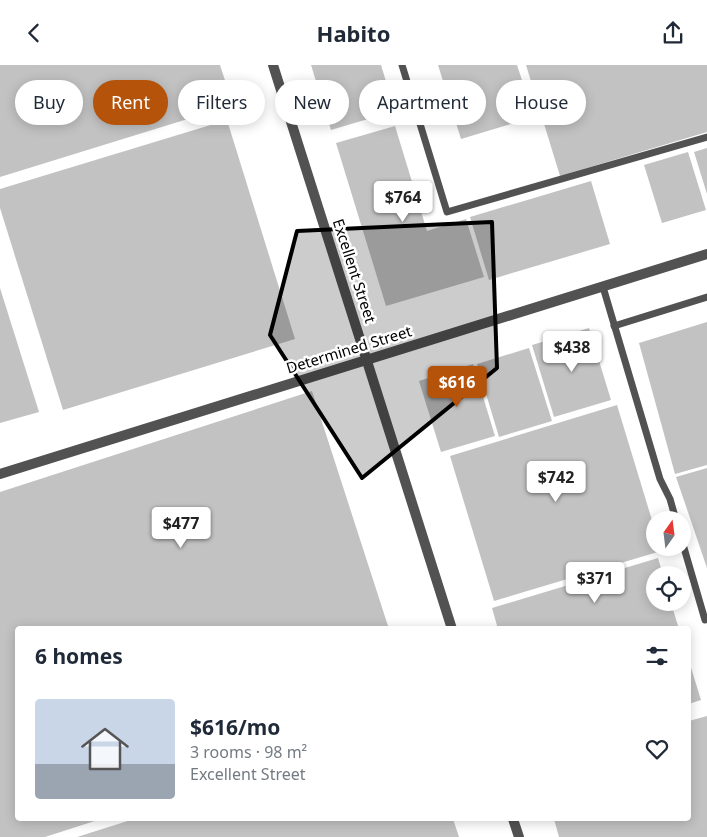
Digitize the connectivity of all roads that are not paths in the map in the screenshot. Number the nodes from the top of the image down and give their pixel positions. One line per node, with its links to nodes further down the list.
1 (273, 65): 8 (street, Excellent Street)
2 (402, 65): 3 (lane)
3 (707, 137)
4 (707, 254): 5 (street, Determined Street)
5 (603, 287): 7 (lane); 8 (street, Determined Street)
6 (707, 297): 7 (lane)
7 (614, 326): 10 (lane)
8 (367, 360): 9 (street, Determined Street); 13 (street, Excellent Street)
9 (0, 474)
10 (673, 511)
11 (686, 556): 12 (lane)
12 (705, 620)
13 (451, 626)
14 (514, 821): 15 (street)
15 (519, 837)

